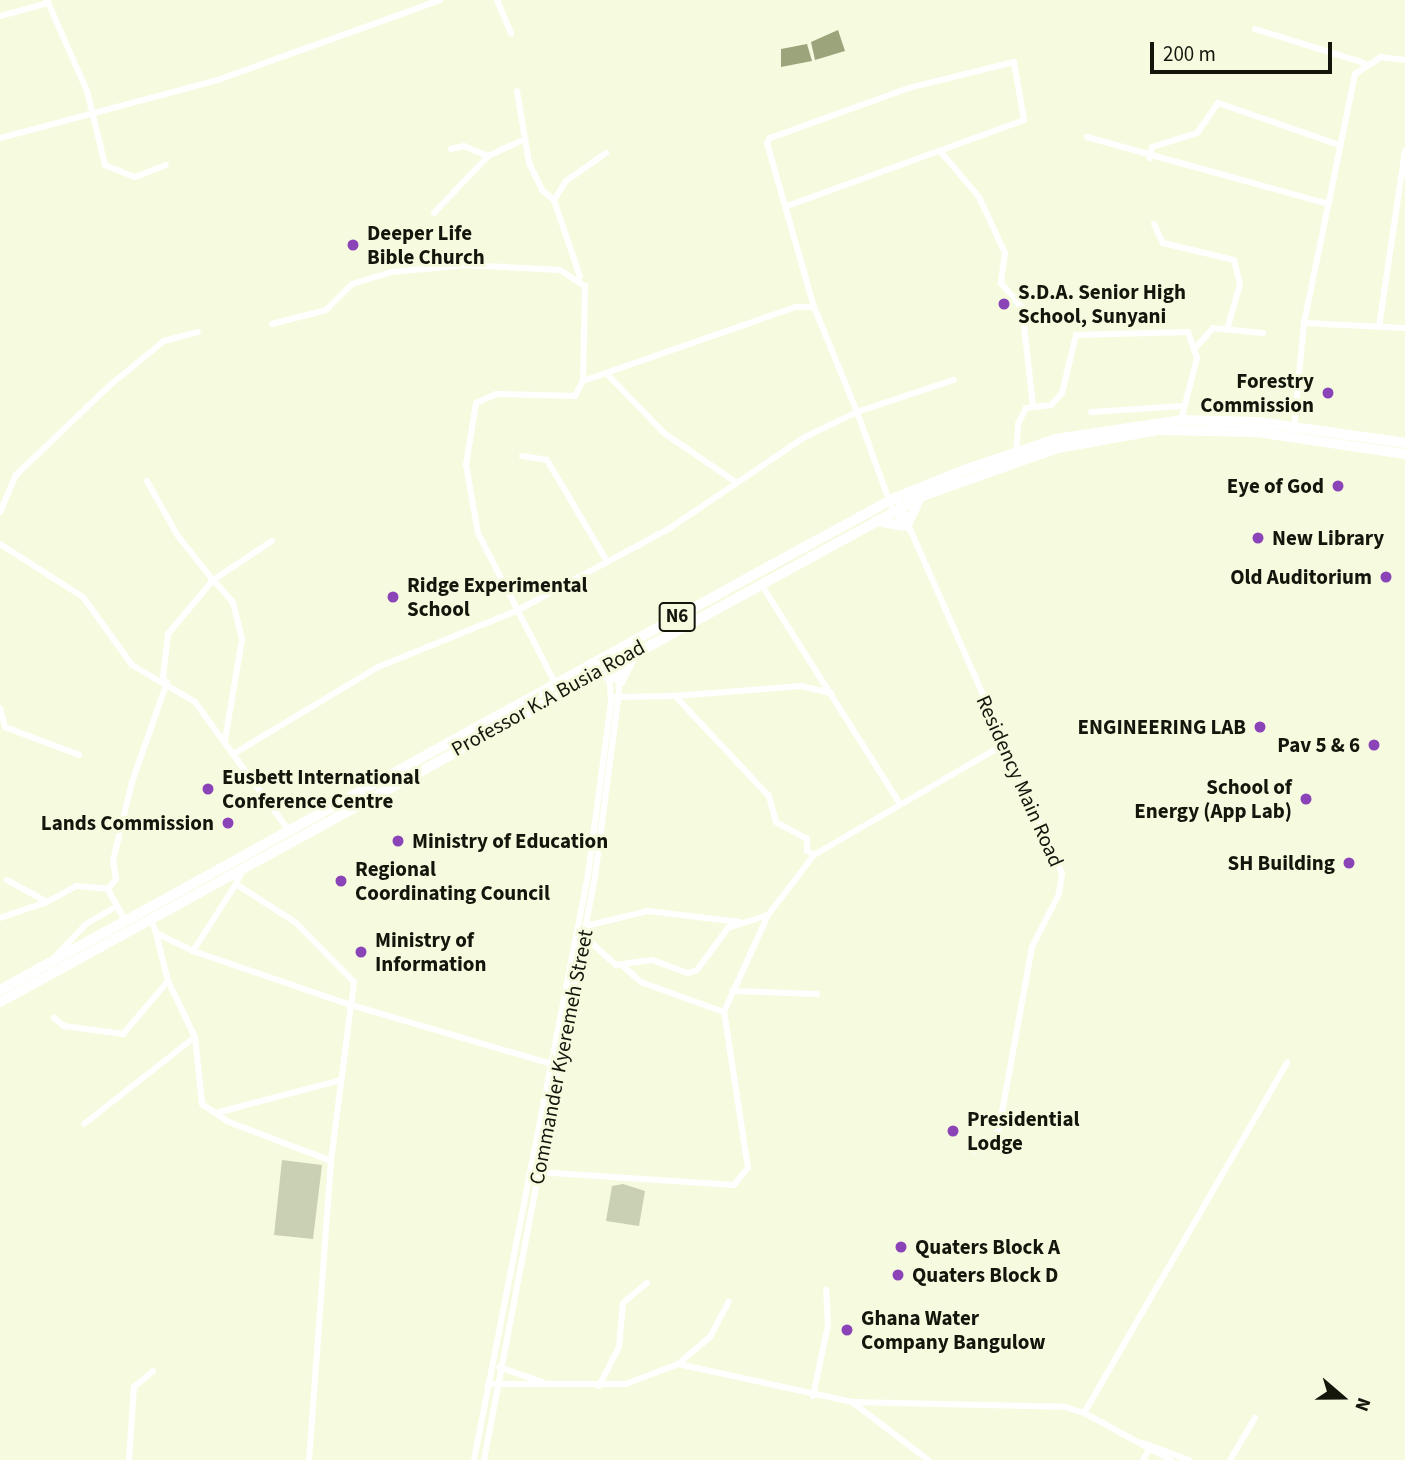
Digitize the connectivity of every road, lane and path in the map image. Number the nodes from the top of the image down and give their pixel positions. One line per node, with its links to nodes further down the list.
1 (440, 0): 10 (street)
2 (497, 0): 6 (street)
3 (48, 2): 4 (street); 10 (street)
4 (0, 16)
5 (1255, 29): 8 (street)
6 (511, 33)
7 (1405, 60): 8 (street)
8 (1364, 63): 14 (street)
9 (517, 91): 13 (street)
10 (88, 115): 12 (street); 21 (street)
11 (1087, 137): 20 (street)
12 (0, 138)
13 (525, 138): 19 (street); 22 (street)
14 (1339, 145): 20 (street); 23 (street)
15 (451, 149): 19 (street)
16 (1405, 151): 32 (street)
17 (941, 152): 24 (street); 24 (street); 40 (street)
18 (606, 153): 22 (street)
19 (488, 156): 25 (street)
20 (1150, 158): 23 (street)
21 (166, 165)
22 (554, 200): 27 (street)
23 (1328, 204): 29 (street)
24 (787, 206): 28 (street)
25 (434, 213)
26 (1154, 224): 31 (street)
27 (580, 277): 30 (street); 39 (street)
28 (814, 307): 37 (street); 42 (street)
29 (1304, 323): 32 (street); 45 (street)
30 (272, 324)
31 (1228, 326): 35 (street); 36 (street)
32 (1379, 327): 33 (street)
33 (1405, 328)
34 (198, 332): 55 (street)
35 (1263, 333)
36 (1196, 346): 40 (street); 41 (street)
37 (609, 376): 39 (street); 52 (street)
38 (954, 380): 42 (street)
39 (583, 381): 63 (street)
40 (1033, 406): 50 (street)
41 (1183, 406): 43 (street); 44 (street)
42 (857, 412): 52 (street); 54 (street, Residency Main Road)
43 (1091, 412)
44 (1181, 420): 45 (main road, Professor K.A Busia Road / N6); 47 (main road, Professor K.A Busia Road / N6)
45 (1294, 427): 46 (main road, Professor K.A Busia Road / N6)
46 (1405, 443)
47 (1030, 452): 48 (main road, Professor K.A Busia Road / N6); 50 (main road, Professor K.A Busia Road / N6)
48 (1405, 454)
49 (522, 456): 60 (street)
50 (1016, 457): 53 (main road, Professor K.A Busia Road / N6); 54 (main road, Professor K.A Busia Road / N6)
51 (147, 481): 61 (street)
52 (737, 483): 60 (street)
53 (925, 495): 54 (main road, Professor K.A Busia Road / N6); 57 (main road)
54 (896, 504): 56 (main road, Professor K.A Busia Road / N6); 57 (street, Residency Main Road); 65 (main road, Professor K.A Busia Road / N6)
55 (0, 512)
56 (868, 522): 57 (main road); 62 (main road, Professor K.A Busia Road / N6)
57 (906, 526): 76 (street, Residency Main Road)
58 (272, 541): 61 (street)
59 (0, 544): 67 (street)
60 (605, 558): 63 (street)
61 (213, 580): 67 (street); 75 (street)
62 (760, 582): 64 (main road, Professor K.A Busia Road / N6); 70 (street)
63 (516, 611): 69 (street); 77 (street)
64 (637, 649): 65 (main road, Professor K.A Busia Road / N6); 68 (main road)
65 (612, 658): 66 (main road, Professor K.A Busia Road / N6); 68 (street, Commander Kyeremeh Street); 69 (main road, Professor K.A Busia Road / N6)
66 (595, 672): 68 (main road); 74 (main road, Professor K.A Busia Road / N6)
67 (165, 680): 75 (street); 85 (street)
68 (616, 680): 72 (street, Commander Kyeremeh Street)
69 (555, 683): 74 (main road, Professor K.A Busia Road / N6)
70 (831, 693): 71 (street); 79 (street)
71 (675, 696): 72 (street); 81 (street)
72 (615, 697): 93 (street, Commander Kyeremeh Street); 109 (street, Commander Kyeremeh Street)
73 (0, 708): 78 (street)
74 (489, 725): 80 (main road, Professor K.A Busia Road / N6); 82 (main road, Professor K.A Busia Road / N6)
75 (225, 740): 77 (street)
76 (1004, 744): 79 (street); 114 (street, Residency Main Road)
77 (235, 753): 80 (street)
78 (79, 755)
79 (899, 802): 81 (street)
80 (289, 831): 82 (main road, Professor K.A Busia Road / N6)
81 (814, 855): 88 (street)
82 (240, 864): 84 (street); 90 (main road, Professor K.A Busia Road / N6); 91 (main road, Professor K.A Busia Road / N6)
83 (8, 880): 86 (street)
84 (236, 884): 96 (street); 104 (street)
85 (108, 889): 86 (street); 87 (street)
86 (47, 902): 89 (street)
87 (117, 906): 91 (street); 97 (street)
88 (768, 915): 92 (street); 101 (street)
89 (0, 918)
90 (151, 919): 94 (street); 103 (main road, Professor K.A Busia Road / N6)
91 (126, 922): 97 (main road, Professor K.A Busia Road / N6)
92 (739, 922): 93 (street); 98 (street)
93 (586, 926): 95 (street, Commander Kyeremeh Street)
94 (156, 933): 96 (street); 99 (street)
95 (584, 935): 98 (street); 110 (street, Commander Kyeremeh Street)
96 (193, 951): 104 (street)
97 (52, 963): 100 (main road, Professor K.A Busia Road / N6)
98 (623, 966): 105 (street)
99 (168, 981): 106 (street); 107 (street)
100 (0, 990)
101 (732, 991): 102 (street); 105 (street)
102 (817, 994)
103 (0, 1002)
104 (351, 1005): 109 (street); 111 (street)
105 (724, 1012): 116 (street)
106 (54, 1018)
107 (195, 1037): 112 (street); 113 (street)
108 (1287, 1063): 130 (street)
109 (554, 1065): 110 (street); 116 (street, Commander Kyeremeh Street)
110 (562, 1067): 116 (street, Commander Kyeremeh Street)
111 (341, 1080): 112 (street); 115 (street)
112 (214, 1114): 115 (street)
113 (84, 1124)
114 (974, 1151)
115 (331, 1161): 134 (street)
116 (537, 1172): 121 (street, Commander Kyeremeh Street); 122 (street, Commander Kyeremeh Street)
117 (647, 1283): 127 (street)
118 (826, 1290): 128 (street)
119 (729, 1302): 120 (street)
120 (678, 1364): 127 (street); 128 (street)
121 (492, 1366): 122 (street); 125 (street, Commander Kyeremeh Street)
122 (501, 1367): 124 (street); 126 (street, Commander Kyeremeh Street)
123 (153, 1371): 133 (street)
124 (547, 1383): 126 (street); 127 (street)
125 (488, 1384): 126 (street); 135 (street, Commander Kyeremeh Street)
126 (499, 1385): 136 (street, Commander Kyeremeh Street)
127 (599, 1386)
128 (813, 1396): 129 (street)
129 (852, 1402): 130 (street); 137 (street)
130 (1084, 1413): 132 (street)
131 (1255, 1418): 141 (street)
132 (1151, 1446): 138 (street); 139 (street); 140 (street)
133 (129, 1460)
134 (309, 1460)
135 (474, 1460)
136 (484, 1460)
137 (928, 1460)
138 (1143, 1460)
139 (1171, 1460)
140 (1189, 1460)
141 (1230, 1460)

